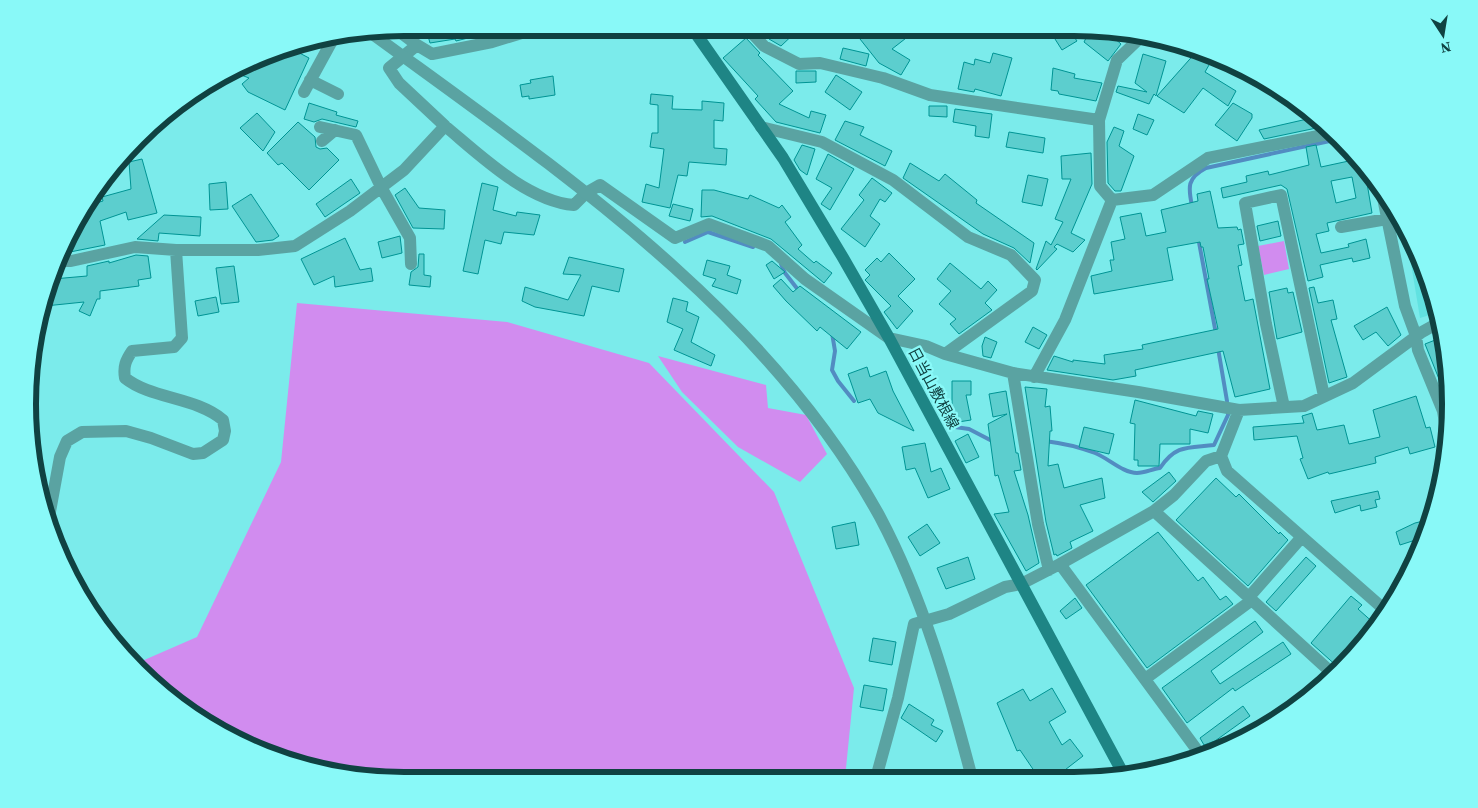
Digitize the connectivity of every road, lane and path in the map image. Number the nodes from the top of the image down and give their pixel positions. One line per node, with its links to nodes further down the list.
1 (405, 36): 8 (street)
2 (512, 36): 8 (street)
3 (698, 36): 14 (main road, 日当山敷根線)
4 (755, 36): 11 (street)
5 (377, 37): 9 (street)
6 (1136, 41): 11 (street)
7 (331, 43): 10 (street)
8 (417, 45): 9 (street)
9 (402, 56): 12 (street); 19 (street)
10 (338, 94)
11 (1099, 120): 20 (street)
12 (445, 126): 18 (street); 19 (street)
13 (320, 127): 15 (street)
14 (761, 127): 29 (main road, 日当山敷根線); 30 (street)
15 (335, 130): 17 (street); 18 (street)
16 (1324, 135): 20 (street)
17 (322, 141)
18 (381, 187): 24 (street); 26 (street)
19 (586, 193): 29 (street); 45 (street)
20 (1112, 200): 32 (street)
21 (1385, 208): 22 (street)
22 (1387, 219): 23 (street); 28 (street)
23 (1341, 227)
24 (176, 250): 25 (street); 38 (street)
25 (65, 261)
26 (411, 264)
27 (1433, 326): 28 (street)
28 (1416, 336): 33 (street); 35 (street)
29 (888, 338): 30 (street); 42 (main road, 日当山敷根線)
30 (945, 354): 31 (street)
31 (1013, 373): 32 (street); 41 (street)
32 (1034, 378): 36 (street)
33 (1324, 396): 34 (street); 34 (street)
34 (1284, 407): 36 (street)
35 (1442, 408)
36 (1239, 410): 37 (street)
37 (1221, 456): 39 (street); 40 (street)
38 (51, 505)
39 (1154, 511): 41 (street); 43 (street)
40 (1301, 538): 43 (street); 44 (street)
41 (1054, 567): 42 (street); 47 (street)
42 (1021, 584): 45 (street); 49 (main road, 日当山敷根線)
43 (1250, 599): 46 (street); 47 (street)
44 (1381, 607)
45 (925, 620): 50 (street); 51 (street)
46 (1328, 669)
47 (1145, 679): 48 (street)
48 (1196, 751)
49 (1120, 769)
50 (878, 772)
51 (970, 772)

